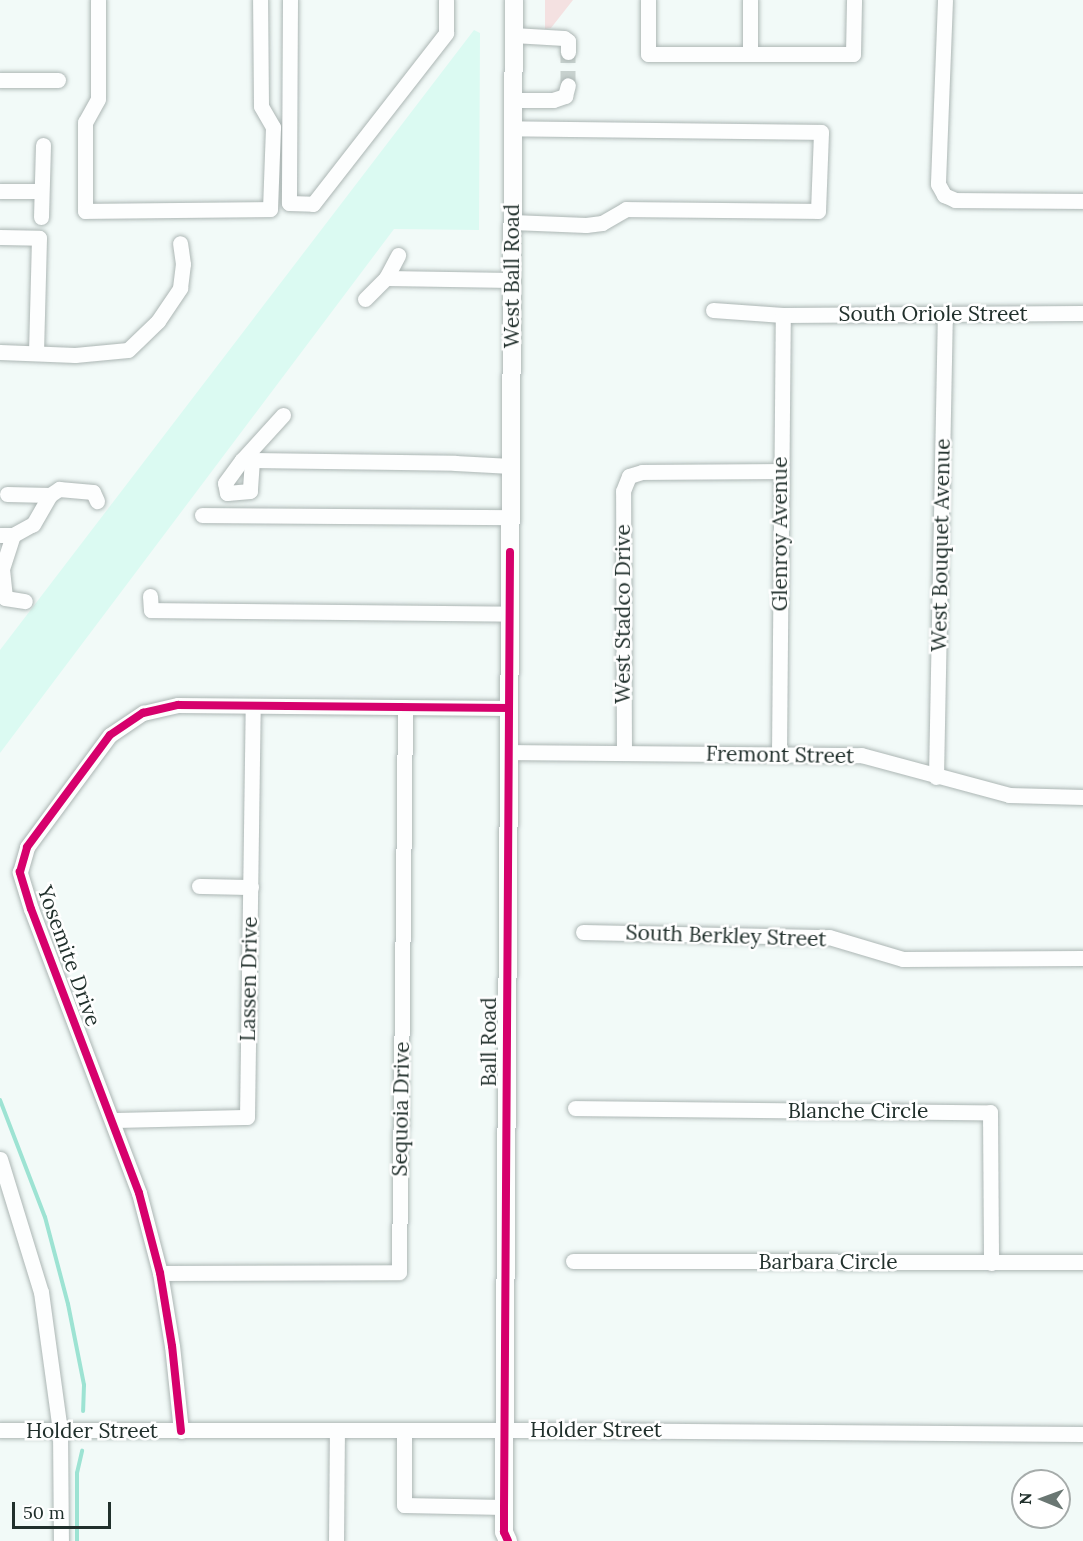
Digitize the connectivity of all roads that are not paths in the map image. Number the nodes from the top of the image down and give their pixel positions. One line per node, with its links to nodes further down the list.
1 (98, 0): 2 (street)
2 (260, 0)
3 (290, 0): 4 (street)
4 (446, 0)
5 (514, 0): 10 (main road, West Ball Road)
6 (648, 0): 12 (street)
7 (750, 0): 12 (street)
8 (854, 0): 12 (street)
9 (945, 0): 21 (street)
10 (513, 36): 11 (street); 16 (main road, West Ball Road)
11 (568, 52)
12 (750, 54)
13 (0, 80): 14 (street)
14 (58, 80)
15 (568, 85): 16 (street)
16 (513, 100): 17 (main road, West Ball Road)
17 (513, 128): 23 (main road, West Ball Road); 23 (street)
18 (43, 145): 20 (street)
19 (0, 191): 20 (street)
20 (41, 191): 22 (street)
21 (1083, 201)
22 (41, 218)
23 (512, 222): 28 (main road, West Ball Road)
24 (0, 237): 35 (street)
25 (180, 243): 35 (street)
26 (398, 255): 27 (street)
27 (386, 278): 28 (street); 29 (street)
28 (512, 280): 37 (main road, West Ball Road)
29 (365, 299)
30 (713, 310): 33 (street, South Oriole Street)
31 (1083, 313): 32 (street, South Oriole Street)
32 (945, 314): 33 (street, South Oriole Street); 55 (street, West Bouquet Avenue)
33 (783, 315): 38 (street, Glenroy Avenue)
34 (0, 352): 35 (street)
35 (36, 352)
36 (283, 415): 37 (street)
37 (511, 466): 43 (main road, West Ball Road)
38 (780, 471): 53 (street, West Stadco Drive); 54 (street, Glenroy Avenue)
39 (7, 494): 40 (street)
40 (50, 495): 41 (street); 44 (street)
41 (97, 501)
42 (202, 515): 43 (street)
43 (511, 517): 45 (main road, West Ball Road)
44 (7, 535): 47 (street)
45 (510, 552): 48 (main road, Ball Road)
46 (150, 596): 48 (street)
47 (25, 601)
48 (510, 614): 51 (main road, Ball Road)
49 (253, 707): 50 (street, Yosemite Drive); 58 (street, Lassen Drive); 62 (street, Yosemite Drive)
50 (405, 707): 51 (street, Yosemite Drive); 67 (street, Sequoia Drive)
51 (509, 708): 52 (main road, Ball Road)
52 (509, 752): 53 (street, Fremont Street); 70 (main road, Ball Road)
53 (624, 753): 54 (street, Fremont Street)
54 (779, 753): 55 (street, Fremont Street)
55 (936, 777): 56 (street, Fremont Street)
56 (1083, 797)
57 (199, 886): 58 (street)
58 (251, 887): 62 (street, Lassen Drive)
59 (583, 932): 60 (street, South Berkley Street)
60 (1083, 958)
61 (575, 1108): 66 (street, Blanche Circle)
62 (112, 1120): 67 (street, Yosemite Drive)
63 (0, 1159): 71 (street)
64 (573, 1261): 66 (street, Barbara Circle)
65 (1083, 1262): 66 (street, Barbara Circle)
66 (991, 1263)
67 (160, 1273): 72 (street, Yosemite Drive)
68 (0, 1430): 71 (street, Holder Street)
69 (404, 1430): 70 (street, Holder Street); 73 (street, Holder Street); 75 (street)
70 (504, 1430): 74 (street, Holder Street); 75 (main road, Ball Road)
71 (60, 1431): 72 (street, Holder Street); 77 (street)
72 (181, 1431): 73 (street, Holder Street)
73 (337, 1431): 78 (street)
74 (1083, 1434)
75 (504, 1507): 76 (main road, Ball Road)
76 (504, 1538)
77 (61, 1541)
78 (336, 1541)

